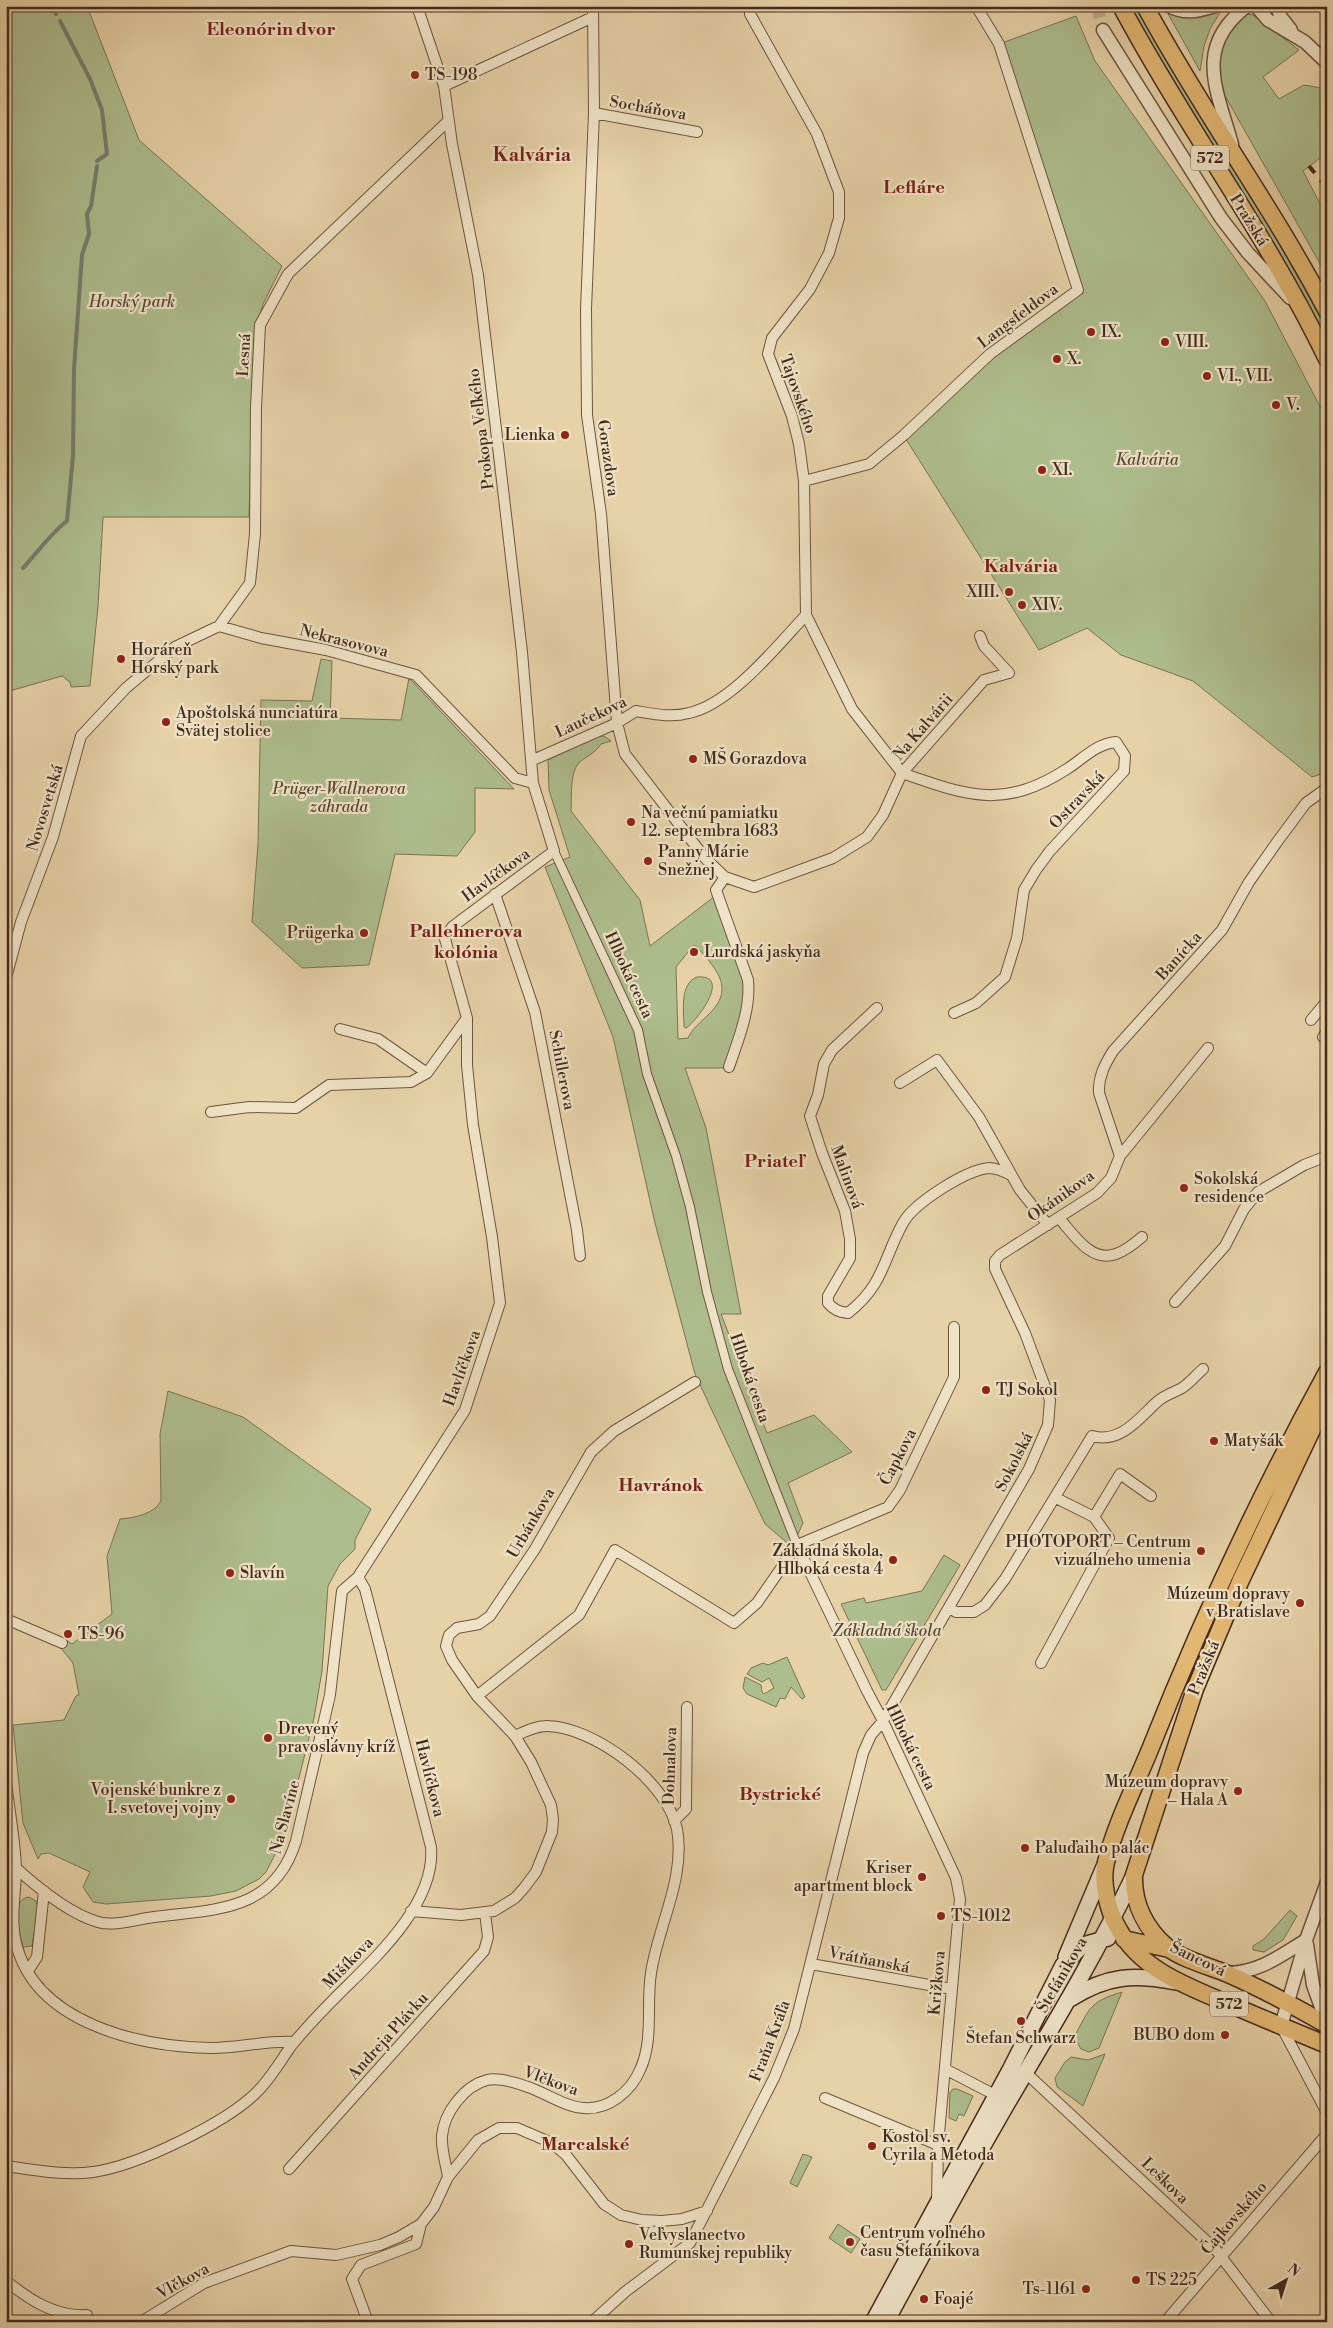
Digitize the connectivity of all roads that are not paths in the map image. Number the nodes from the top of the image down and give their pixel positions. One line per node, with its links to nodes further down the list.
1 (417, 6): 15 (street, Prokopa Veľkého)
2 (750, 6): 23 (street, Tajovského)
3 (976, 6): 23 (street, Langsfeldova)
4 (1121, 6): 20 (main road, Pražská / 572)
5 (1145, 6): 19 (main road, Pražská / 572)
6 (1169, 6): 7 (street)
7 (1215, 6)
8 (1247, 6): 19 (street)
9 (1256, 6): 13 (street)
10 (1277, 6): 13 (street)
11 (593, 12): 15 (street); 16 (street, Gorazdova)
12 (1103, 30): 20 (street)
13 (1298, 38): 14 (street)
14 (1327, 63)
15 (444, 86): 17 (street, Prokopa Veľkého)
16 (594, 113): 18 (street, Socháňova); 27 (street, Gorazdova)
17 (448, 121): 25 (street, Lesná); 28 (street, Prokopa Veľkého)
18 (697, 132)
19 (1236, 158): 21 (main road, Pražská / 572)
20 (1301, 310): 22 (main road, Pražská / 572)
21 (1327, 311)
22 (1327, 359)
23 (804, 481): 24 (street, Tajovského)
24 (806, 615): 27 (street, Laučekova); 29 (street, Tajovského)
25 (219, 626): 30 (street, Nekrasovova); 35 (street, Novosvetská)
26 (980, 636): 29 (street, Na Kalvárii)
27 (617, 723): 28 (street, Laučekova); 33 (street, Gorazdova)
28 (532, 760): 30 (street, Prokopa Veľkého)
29 (902, 773): 33 (street, Na Kalvárii); 38 (street, Ostravská)
30 (533, 783): 32 (street, Prokopa Veľkého)
31 (1327, 788): 47 (street, Banícka)
32 (554, 851): 34 (street, Havlíčkova); 64 (street, Hlboká cesta)
33 (725, 877): 43 (street)
34 (495, 894): 39 (street, Havlíčkova); 53 (street, Schillerova)
35 (6, 978)
36 (1327, 1001): 40 (street)
37 (876, 1008): 49 (street, Malinová)
38 (954, 1014)
39 (467, 1018): 44 (street); 65 (street, Havlíčkova)
40 (1312, 1020)
41 (340, 1029): 44 (street)
42 (1208, 1048): 47 (street, Okánikova)
43 (729, 1067)
44 (427, 1073): 46 (street)
45 (900, 1083): 49 (street)
46 (211, 1112)
47 (1120, 1156): 50 (street, Okánikova)
48 (1327, 1156): 54 (street)
49 (1011, 1175): 51 (street)
50 (1059, 1218): 51 (street, Okánikova); 52 (street)
51 (1048, 1225): 55 (street, Okánikova)
52 (1142, 1238)
53 (580, 1256)
54 (1175, 1302)
55 (1018, 1319): 66 (street, Sokolská)
56 (954, 1327): 64 (street, Čapkova)
57 (1203, 1369): 62 (street)
58 (1327, 1372): 76 (main road, Pražská / 572)
59 (695, 1382): 70 (street, Urbánkova)
60 (1327, 1398): 78 (main road, Pražská / 572)
61 (1151, 1496): 63 (street)
62 (1056, 1498): 63 (street); 66 (street)
63 (1094, 1517): 69 (street)
64 (798, 1545): 70 (street); 72 (street, Hlboká cesta)
65 (358, 1577): 80 (street, Na Slavíne); 82 (street, Havlíčkova)
66 (949, 1608): 72 (street, Sokolská)
67 (6, 1620): 68 (street)
68 (62, 1643)
69 (1041, 1663)
70 (477, 1696): 73 (street)
71 (687, 1707): 75 (street, Dohnalova)
72 (883, 1721): 81 (street, Hlboká cesta); 89 (street, Fraňa Kráľa)
73 (515, 1736): 75 (street, Vlčkova); 83 (street)
74 (6, 1782): 77 (street)
75 (674, 1821): 111 (street, Vlčkova)
76 (1106, 1864): 84 (main road, Pražská / 572); 90 (main road, Pražská)
77 (16, 1868): 80 (street, Na Slavíne); 91 (street)
78 (1134, 1875): 84 (main road, Pražská); 88 (main road, Šancová / 572)
79 (1327, 1882): 87 (street)
80 (44, 1891): 91 (street)
81 (960, 1899): 94 (street, Križkova)
82 (411, 1911): 83 (street); 99 (street, Mišíkova)
83 (485, 1913): 110 (street, Andreja Plávku)
84 (1114, 1918): 85 (main road, Pražská); 86 (main road, Šancová / 572)
85 (1103, 1938): 86 (main road); 90 (main road, Štefánikova); 95 (main road, Štefánikova)
86 (1124, 1938): 88 (main road); 93 (main road, Šancová / 572)
87 (1306, 1940): 92 (street); 96 (street); 97 (street)
88 (1169, 1949): 92 (main road, Šancová / 572)
89 (811, 1964): 94 (street, Vrátňanská); 113 (street, Fraňa Kráľa)
90 (1063, 1965): 103 (main road, Štefánikova)
91 (28, 1971): 99 (street)
92 (1227, 1974): 96 (main road, Šancová / 572)
93 (1177, 1982): 95 (main road, Šancová); 98 (main road, Šancová / 572)
94 (952, 1989): 101 (street, Križkova)
95 (1069, 2000): 102 (main road, Štefánikova)
96 (1288, 2002): 97 (main road, Šancová / 572); 98 (street)
97 (1327, 2024)
98 (1281, 2026): 100 (main road, Šancová / 572); 106 (street)
99 (294, 2042): 109 (street, Mišíkova)
100 (1327, 2045)
101 (945, 2069): 103 (street); 108 (street, Križkova)
102 (1026, 2073): 104 (main road, Štefánikova); 116 (street, Leškova)
103 (995, 2095): 104 (street); 112 (main road, Štefánikova)
104 (1012, 2096): 115 (main road, Štefánikova)
105 (825, 2098): 108 (street)
106 (1327, 2113)
107 (1327, 2134): 116 (street, Čajkovského)
108 (938, 2145): 112 (street, Križkova)
109 (6, 2166)
110 (289, 2169)
111 (448, 2177): 113 (street); 114 (street, Vlčkova)
112 (937, 2200): 115 (street, Štefánikova); 122 (main road, Štefánikova)
113 (708, 2211): 121 (street, Fraňa Kráľa)
114 (421, 2224): 119 (street, Vlčkova); 120 (street)
115 (937, 2228): 123 (main road, Štefánikova)
116 (1222, 2256): 124 (street, Čajkovského); 125 (street, Leškova)
117 (6, 2281): 118 (street)
118 (86, 2315)
119 (142, 2322)
120 (368, 2322)
121 (592, 2322)
122 (873, 2322)
123 (886, 2322)
124 (1165, 2322)
125 (1271, 2322)

